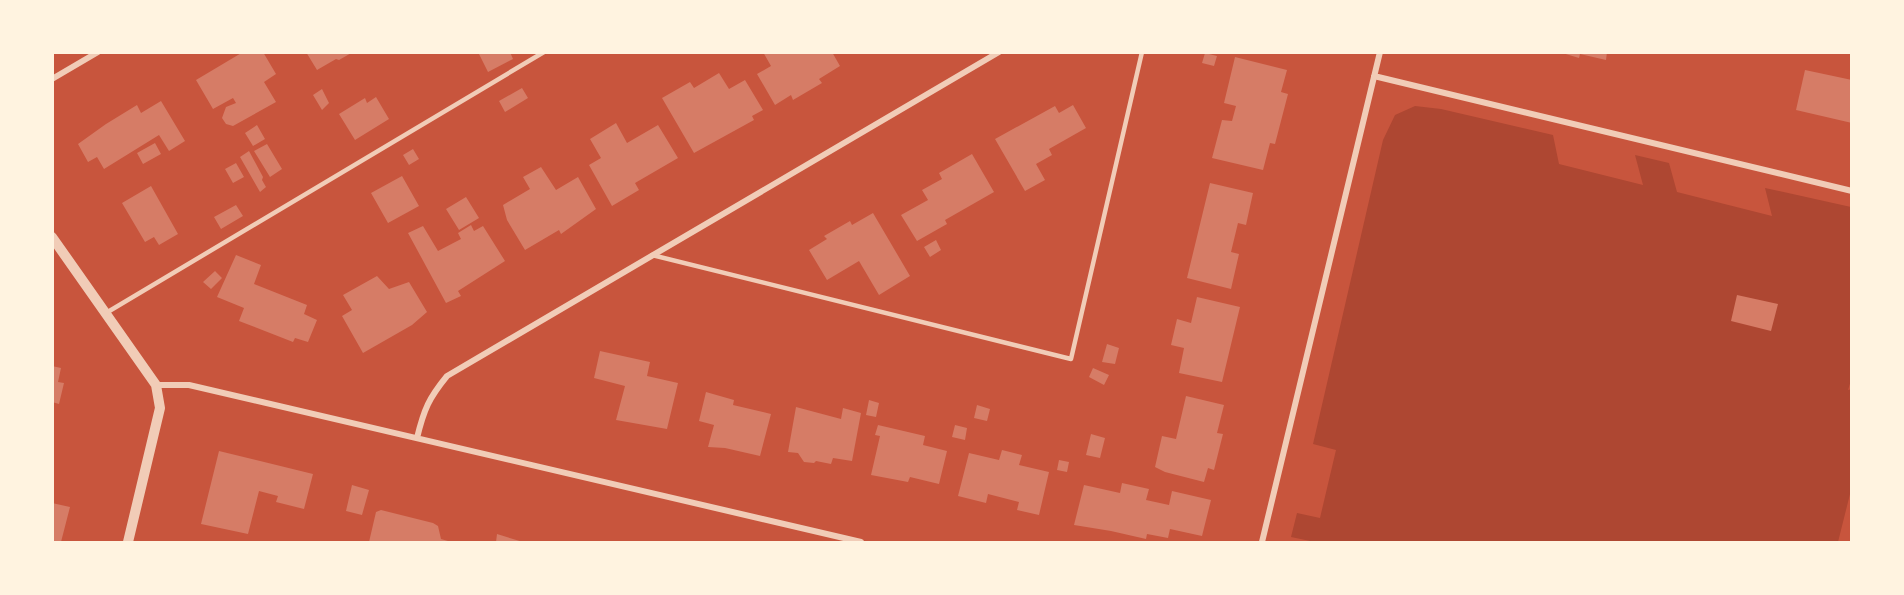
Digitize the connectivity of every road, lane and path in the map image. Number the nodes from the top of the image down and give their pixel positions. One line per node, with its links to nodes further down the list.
1 (98, 52): 7 (street)
2 (544, 52): 11 (lane)
3 (999, 52): 10 (street)
4 (1142, 52): 10 (lane)
5 (1380, 52): 6 (street)
6 (1374, 76): 8 (street); 16 (street)
7 (52, 79)
8 (1851, 191)
9 (52, 237): 11 (street)
10 (652, 255): 13 (street)
11 (106, 313): 12 (street)
12 (156, 385): 13 (street); 14 (street)
13 (417, 438): 15 (street)
14 (129, 543)
15 (861, 543)
16 (1262, 543)

